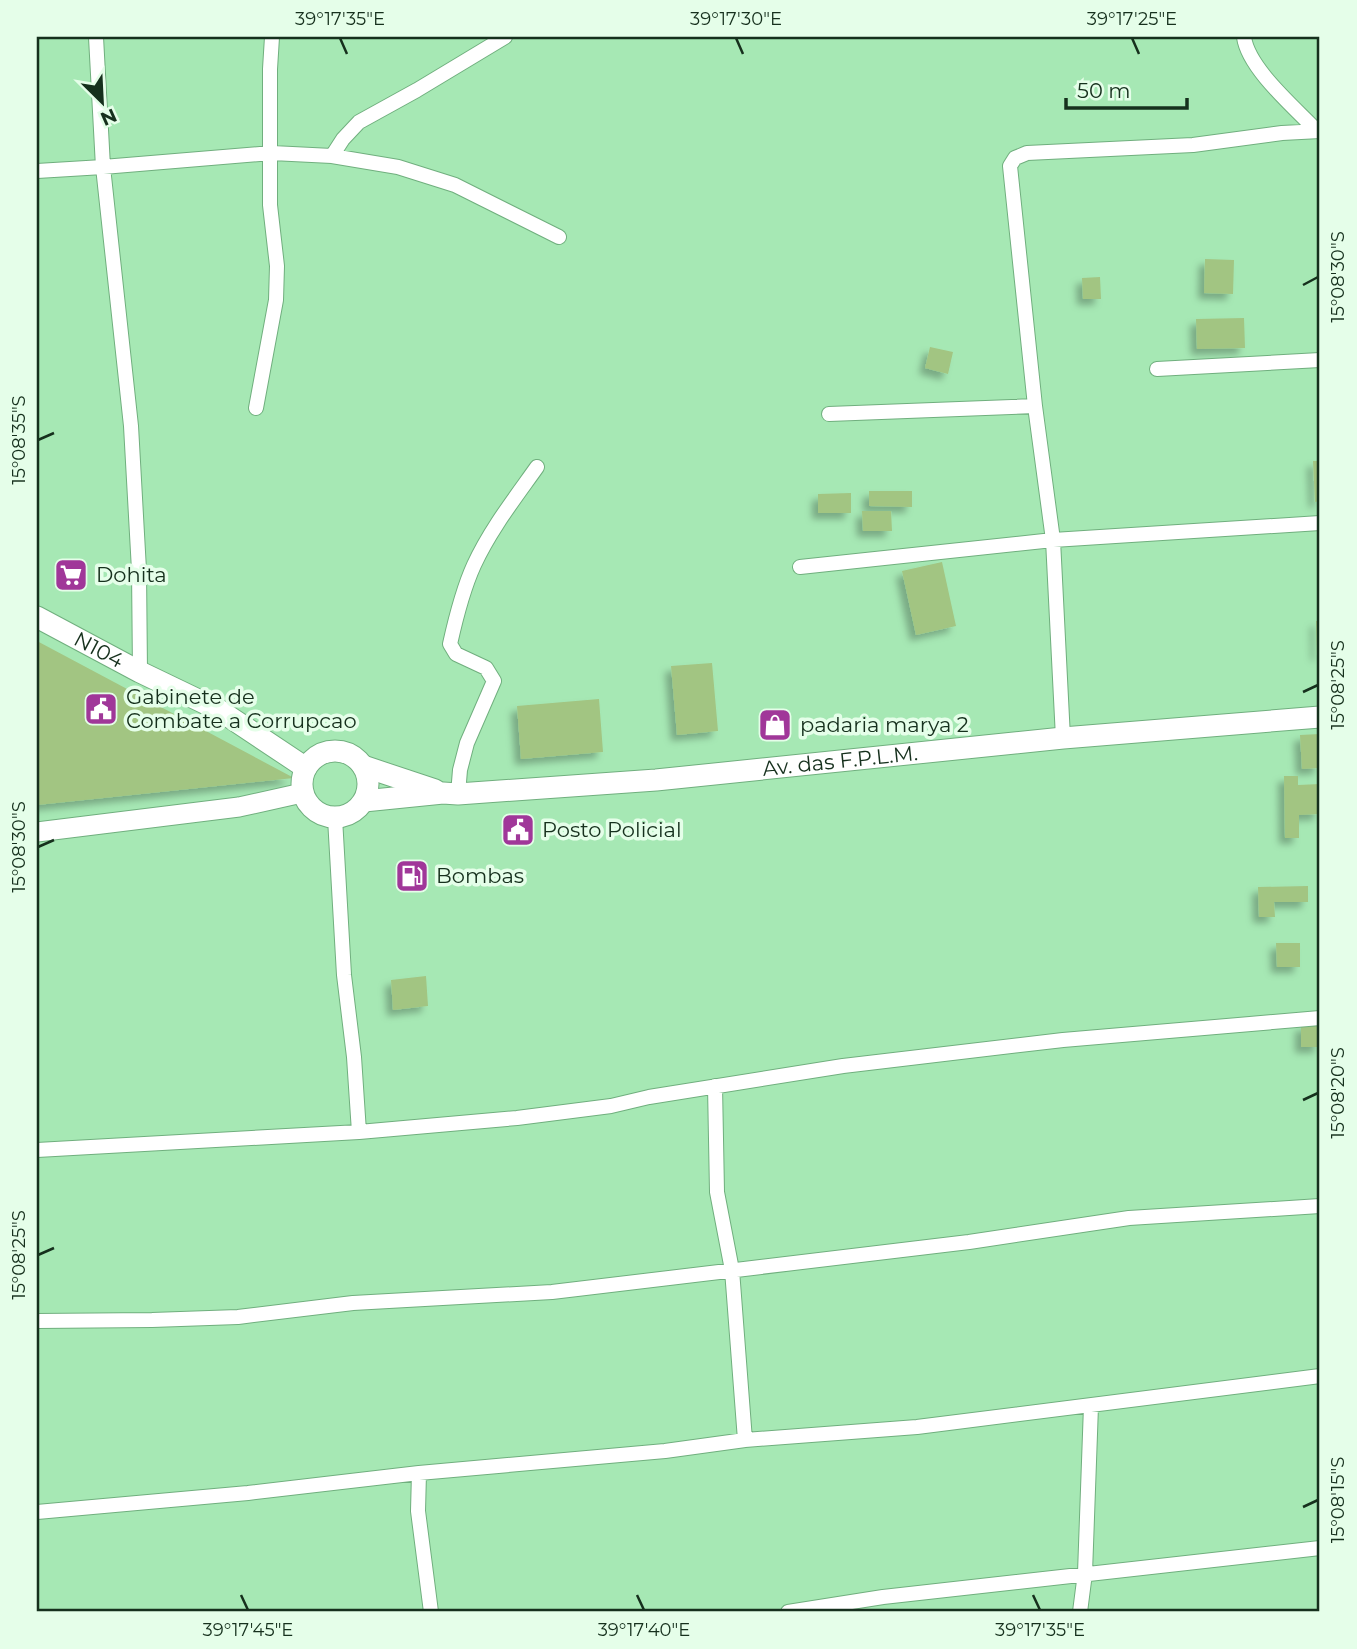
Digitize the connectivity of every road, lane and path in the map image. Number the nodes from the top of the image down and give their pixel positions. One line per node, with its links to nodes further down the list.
1 (96, 37): 8 (street)
2 (272, 37): 6 (street)
3 (505, 37): 7 (street)
4 (1244, 37): 5 (street)
5 (1318, 131): 13 (street)
6 (272, 153): 7 (street); 8 (street); 14 (street)
7 (332, 156): 10 (street)
8 (103, 167): 9 (street); 21 (street)
9 (37, 171)
10 (559, 237)
11 (1320, 360): 12 (street)
12 (1157, 369)
13 (1035, 406): 15 (street); 18 (street)
14 (256, 408)
15 (829, 414)
16 (537, 467): 27 (street)
17 (1320, 523): 18 (street)
18 (1053, 540): 19 (street); 23 (street)
19 (800, 567)
20 (37, 617): 21 (main road, N104 / N104)
21 (140, 672): 25 (main road, N104 / N104)
22 (1320, 717): 23 (main road, Av. das F.P.L.M.)
23 (1063, 738): 27 (main road, Av. das F.P.L.M.)
24 (363, 766): 25 (main road); 27 (main road, Av. das F.P.L.M.); 28 (main road)
25 (306, 768): 26 (main road)
26 (302, 793): 29 (main road); 30 (main road)
27 (451, 793): 28 (main road, Av. das F.P.L.M.)
28 (363, 801): 29 (main road)
29 (335, 818): 33 (street)
30 (37, 832)
31 (1320, 1018): 32 (street)
32 (715, 1086): 33 (street); 36 (street)
33 (359, 1132): 34 (street)
34 (37, 1150)
35 (1320, 1206): 36 (street)
36 (732, 1270): 37 (street); 40 (street)
37 (37, 1321)
38 (1320, 1376): 39 (street)
39 (1091, 1406): 40 (street); 44 (street)
40 (745, 1440): 41 (street)
41 (419, 1473): 42 (street); 45 (street)
42 (37, 1513)
43 (1320, 1548): 44 (street)
44 (1085, 1573): 46 (street); 47 (street)
45 (431, 1612)
46 (788, 1612)
47 (1080, 1612)

